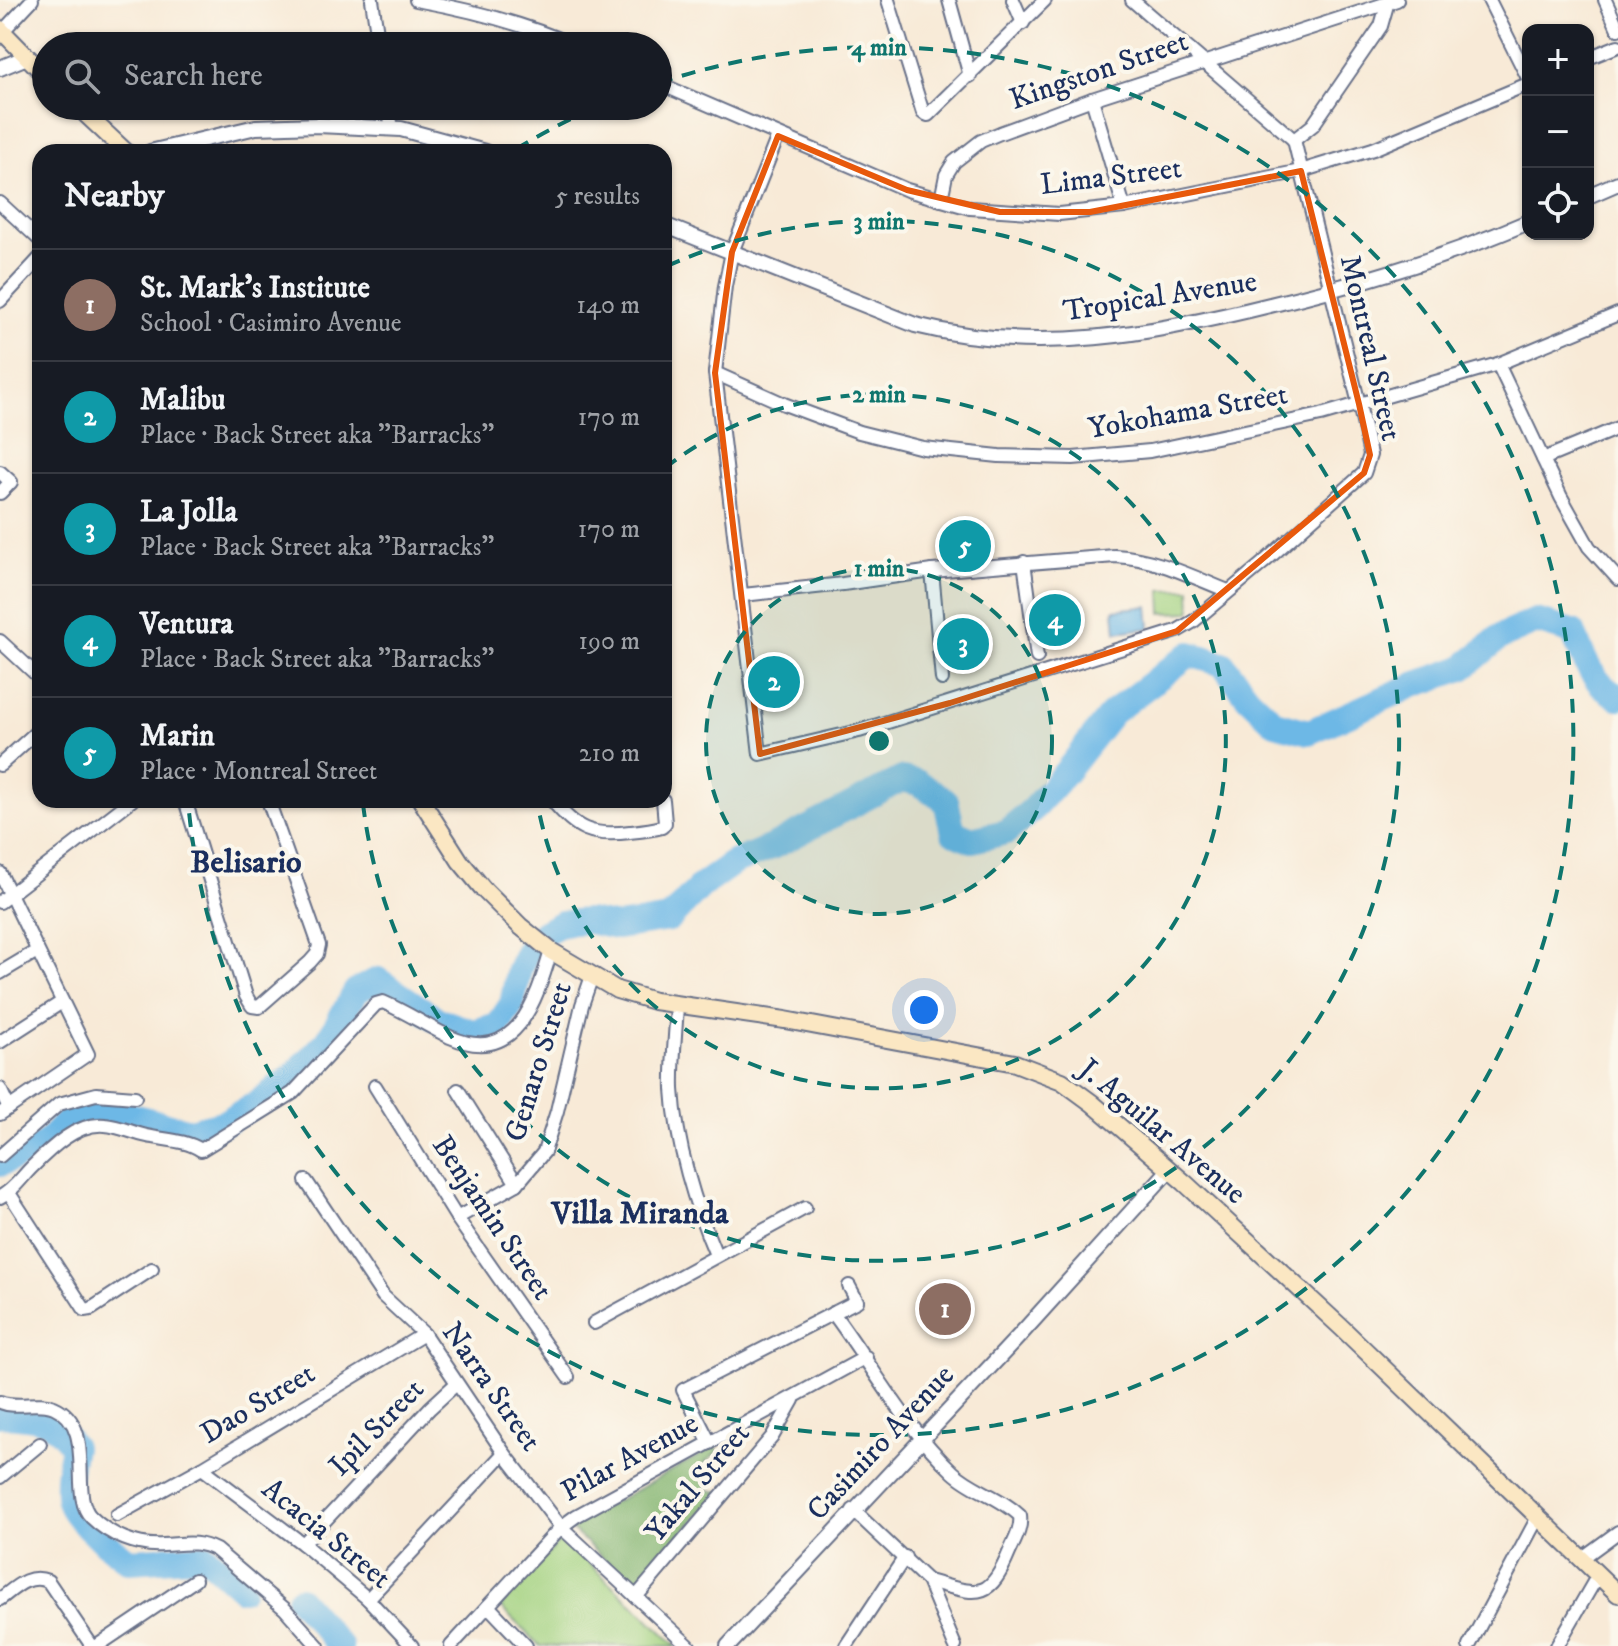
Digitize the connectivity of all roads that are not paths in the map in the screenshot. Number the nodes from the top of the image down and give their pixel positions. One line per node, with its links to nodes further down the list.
1 (32, 0): 14 (street)
2 (372, 0): 15 (street)
3 (416, 0): 16 (street)
4 (888, 0): 24 (street)
5 (949, 0): 24 (street)
6 (1013, 0): 12 (street)
7 (1045, 0): 12 (street)
8 (1132, 0): 21 (street)
9 (1489, 0): 23 (street)
10 (1605, 0): 13 (street)
11 (1392, 2): 21 (street, Kingston Street); 32 (street)
12 (1023, 23): 24 (street)
13 (1618, 29)
14 (1, 30): 19 (main road)
15 (377, 32)
16 (539, 32)
17 (1618, 46): 18 (street)
18 (1594, 56)
19 (27, 57): 20 (main road); 22 (street)
20 (32, 62)
21 (1203, 62): 27 (street, Kingston Street); 32 (street)
22 (0, 68)
23 (1522, 69)
24 (970, 76)
25 (1522, 84): 36 (street, Lima Street)
26 (672, 89): 31 (street, Lima Street)
27 (1092, 99): 39 (street, Kingston Street); 41 (street)
28 (92, 120): 33 (main road)
29 (391, 120): 30 (street)
30 (392, 128): 34 (street); 35 (street)
31 (778, 136): 39 (street, Lima Street); 45 (street)
32 (1294, 140): 36 (street, Montreal Street)
33 (117, 144)
34 (184, 144)
35 (459, 144)
36 (1301, 171): 41 (street, Lima Street); 47 (street, Montreal Street)
37 (1618, 183): 38 (street)
38 (1594, 193)
39 (941, 200): 41 (street, Lima Street)
40 (0, 203): 44 (street)
41 (1124, 207)
42 (1522, 224): 47 (street, Tropical Avenue)
43 (672, 228): 45 (street, Tropical Avenue)
44 (32, 233)
45 (732, 252): 47 (street, Tropical Avenue); 51 (street)
46 (32, 266): 48 (street)
47 (1332, 290): 52 (street, Montreal Street)
48 (0, 301)
49 (1618, 314): 50 (street, Yokohama Street)
50 (1498, 364): 52 (street, Yokohama Street); 54 (street)
51 (715, 373): 52 (street, Yokohama Street); 62 (street)
52 (1359, 404): 61 (street, Montreal Street)
53 (1618, 428): 54 (street)
54 (1543, 459): 58 (street)
55 (0, 472): 56 (street)
56 (0, 493)
57 (1024, 562): 59 (street); 61 (street); 64 (street)
58 (1613, 564): 60 (street)
59 (932, 571): 62 (street); 66 (street)
60 (1618, 579)
61 (1228, 591): 62 (street, Montreal Street)
62 (743, 595)
63 (0, 641): 65 (street)
64 (1037, 657)
65 (32, 670)
66 (942, 679)
67 (32, 736): 68 (street)
68 (0, 765)
69 (122, 808): 76 (street)
70 (187, 808): 71 (street)
71 (271, 808)
72 (426, 808): 77 (main road, J. Aguilar Avenue)
73 (558, 808): 74 (street)
74 (664, 808)
75 (0, 873): 76 (street)
76 (5, 898): 78 (street)
77 (548, 950): 80 (main road, J. Aguilar Avenue); 93 (street)
78 (37, 951): 79 (street); 81 (street)
79 (0, 973)
80 (592, 976): 82 (main road, J. Aguilar Avenue); 92 (street, Genaro Street)
81 (62, 1002): 83 (street); 88 (street)
82 (677, 1003): 90 (main road, J. Aguilar Avenue); 96 (street)
83 (0, 1042)
84 (375, 1086): 95 (street, Benjamin Street)
85 (0, 1089): 88 (street)
86 (458, 1090): 92 (street)
87 (135, 1097): 89 (street)
88 (5, 1111)
89 (0, 1156)
90 (1169, 1170): 107 (street, Casimiro Avenue); 115 (main road, J. Aguilar Avenue)
91 (306, 1181): 101 (street, Narra Street)
92 (517, 1184): 95 (street, Genaro Street)
93 (4, 1195): 97 (street)
94 (805, 1208): 96 (street)
95 (457, 1218): 103 (street, Benjamin Street)
96 (716, 1255): 100 (street)
97 (152, 1269)
98 (849, 1286): 99 (street)
99 (833, 1313): 102 (street); 108 (street)
100 (594, 1323)
101 (424, 1334): 104 (street, Narra Street); 111 (street, Dao Street)
102 (866, 1357): 105 (street, Pilar Avenue); 107 (street)
103 (568, 1377)
104 (456, 1384): 110 (street, Narra Street); 118 (street, Ipil Street)
105 (794, 1398): 108 (street, Pilar Avenue); 125 (street, Yakal Street)
106 (0, 1402): 130 (street)
107 (921, 1438): 113 (street, Casimiro Avenue); 123 (street)
108 (710, 1443): 116 (street, Pilar Avenue)
109 (40, 1444): 112 (street)
110 (504, 1453): 116 (street, Narra Street); 127 (street)
111 (202, 1468): 114 (street, Dao Street); 118 (street, Acacia Street)
112 (0, 1477)
113 (853, 1510): 119 (street); 135 (street, Casimiro Avenue)
114 (117, 1515)
115 (1538, 1517): 120 (main road, J. Aguilar Avenue); 138 (street)
116 (561, 1527): 125 (street, Narra Street); 128 (street, Pilar Avenue)
117 (1618, 1532): 120 (street)
118 (303, 1544): 127 (street, Acacia Street)
119 (905, 1557): 123 (street); 136 (street)
120 (1581, 1559): 121 (main road, J. Aguilar Avenue)
121 (1598, 1575): 124 (main road, J. Aguilar Avenue); 139 (street)
122 (195, 1580): 129 (street)
123 (928, 1581): 137 (street)
124 (1618, 1594)
125 (636, 1597): 134 (street, Narra Street)
126 (0, 1599): 129 (street)
127 (368, 1599): 131 (street, Acacia Street)
128 (488, 1606): 132 (street, Pilar Avenue); 133 (street)
129 (95, 1646)
130 (318, 1646)
131 (412, 1646)
132 (451, 1646)
133 (526, 1646)
134 (689, 1646)
135 (728, 1646)
136 (846, 1646)
137 (956, 1646)
138 (1469, 1646)
139 (1557, 1646)

